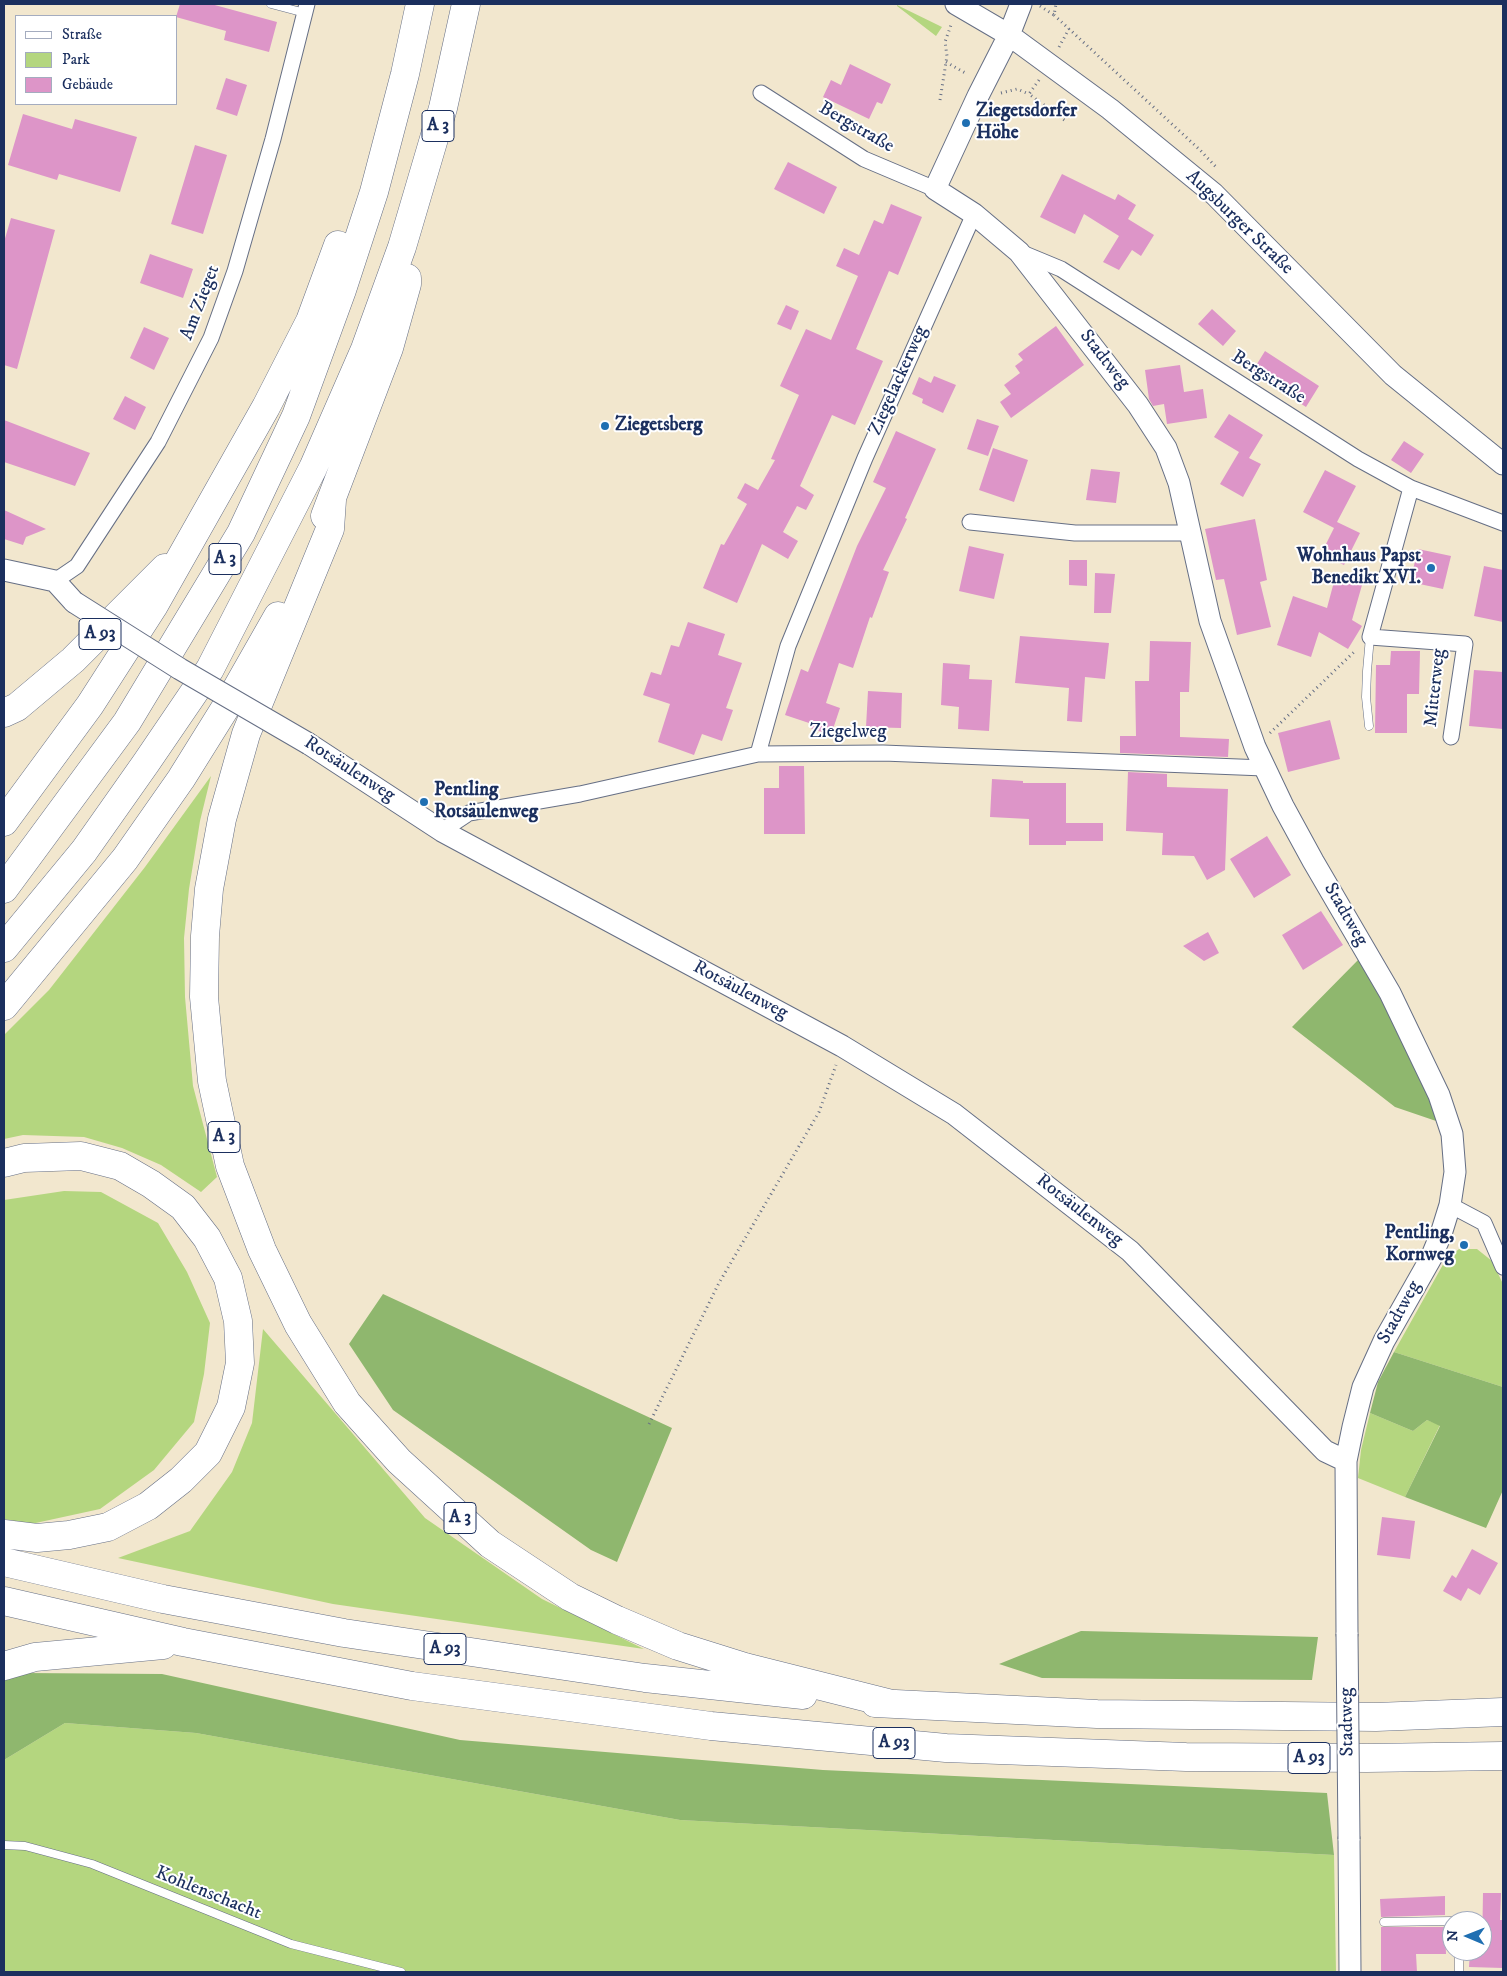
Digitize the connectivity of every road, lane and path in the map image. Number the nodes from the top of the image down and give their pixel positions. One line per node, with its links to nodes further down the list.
1 (272, 4): 8 (lane)
2 (420, 4): 13 (highway, A 3)
3 (466, 4): 15 (highway, A 3)
4 (958, 4): 9 (street, Augsburger Straße); 11 (path)
5 (1021, 4): 9 (street)
6 (1038, 4): 7 (path)
7 (1056, 4)
8 (306, 8): 25 (street, Am Zieget)
9 (1009, 35): 12 (street); 17 (street, Augsburger Straße)
10 (761, 93): 12 (street, Bergstraße)
11 (940, 100)
12 (936, 189): 14 (street)
13 (374, 192): 23 (highway); 35 (highway, A 3)
14 (974, 214): 16 (street, Stadtweg); 31 (street, Ziegelackerweg)
15 (402, 247): 19 (highway, A 3); 36 (highway, A 3)
16 (1019, 252): 18 (street, Bergstraße); 22 (street, Stadtweg)
17 (1503, 464)
18 (1411, 488): 21 (street, Bergstraße); 26 (street)
19 (332, 500): 37 (highway, A 3); 49 (highway, A 3)
20 (970, 522): 22 (street)
21 (1503, 523)
22 (1191, 533): 30 (street, Stadtweg)
23 (187, 546): 27 (highway, A 93); 33 (highway)
24 (4, 570): 25 (street)
25 (55, 581): 34 (street, Rotsäulenweg, bridge)
26 (1370, 636): 28 (lane); 29 (street, Mitterweg); 30 (path)
27 (4, 713)
28 (1368, 726)
29 (1451, 737)
30 (1255, 747): 32 (street, Stadtweg)
31 (758, 754): 32 (street, Ziegelweg); 34 (street, Ziegelweg)
32 (1264, 768): 40 (street, Stadtweg)
33 (4, 822)
34 (442, 831): 38 (street, Rotsäulenweg)
35 (4, 889)
36 (4, 948)
37 (4, 1006)
38 (842, 1046): 42 (path); 43 (street, Rotsäulenweg)
39 (4, 1163): 44 (highway)
40 (1450, 1205): 41 (street); 43 (street, Stadtweg)
41 (1503, 1267)
42 (649, 1424)
43 (1346, 1462): 56 (street, Stadtweg, bridge)
44 (4, 1534)
45 (4, 1562): 49 (highway, A 93)
46 (4, 1601): 47 (highway, A 93)
47 (183, 1642): 48 (highway, A 93); 51 (highway, A 93)
48 (4, 1666)
49 (892, 1704): 50 (highway, A 93)
50 (1503, 1712)
51 (1503, 1756)
52 (4, 1845): 55 (lane, Kohlenschacht)
53 (1442, 1921): 54 (lane)
54 (1384, 1922)
55 (401, 1972)
56 (1350, 1972)

